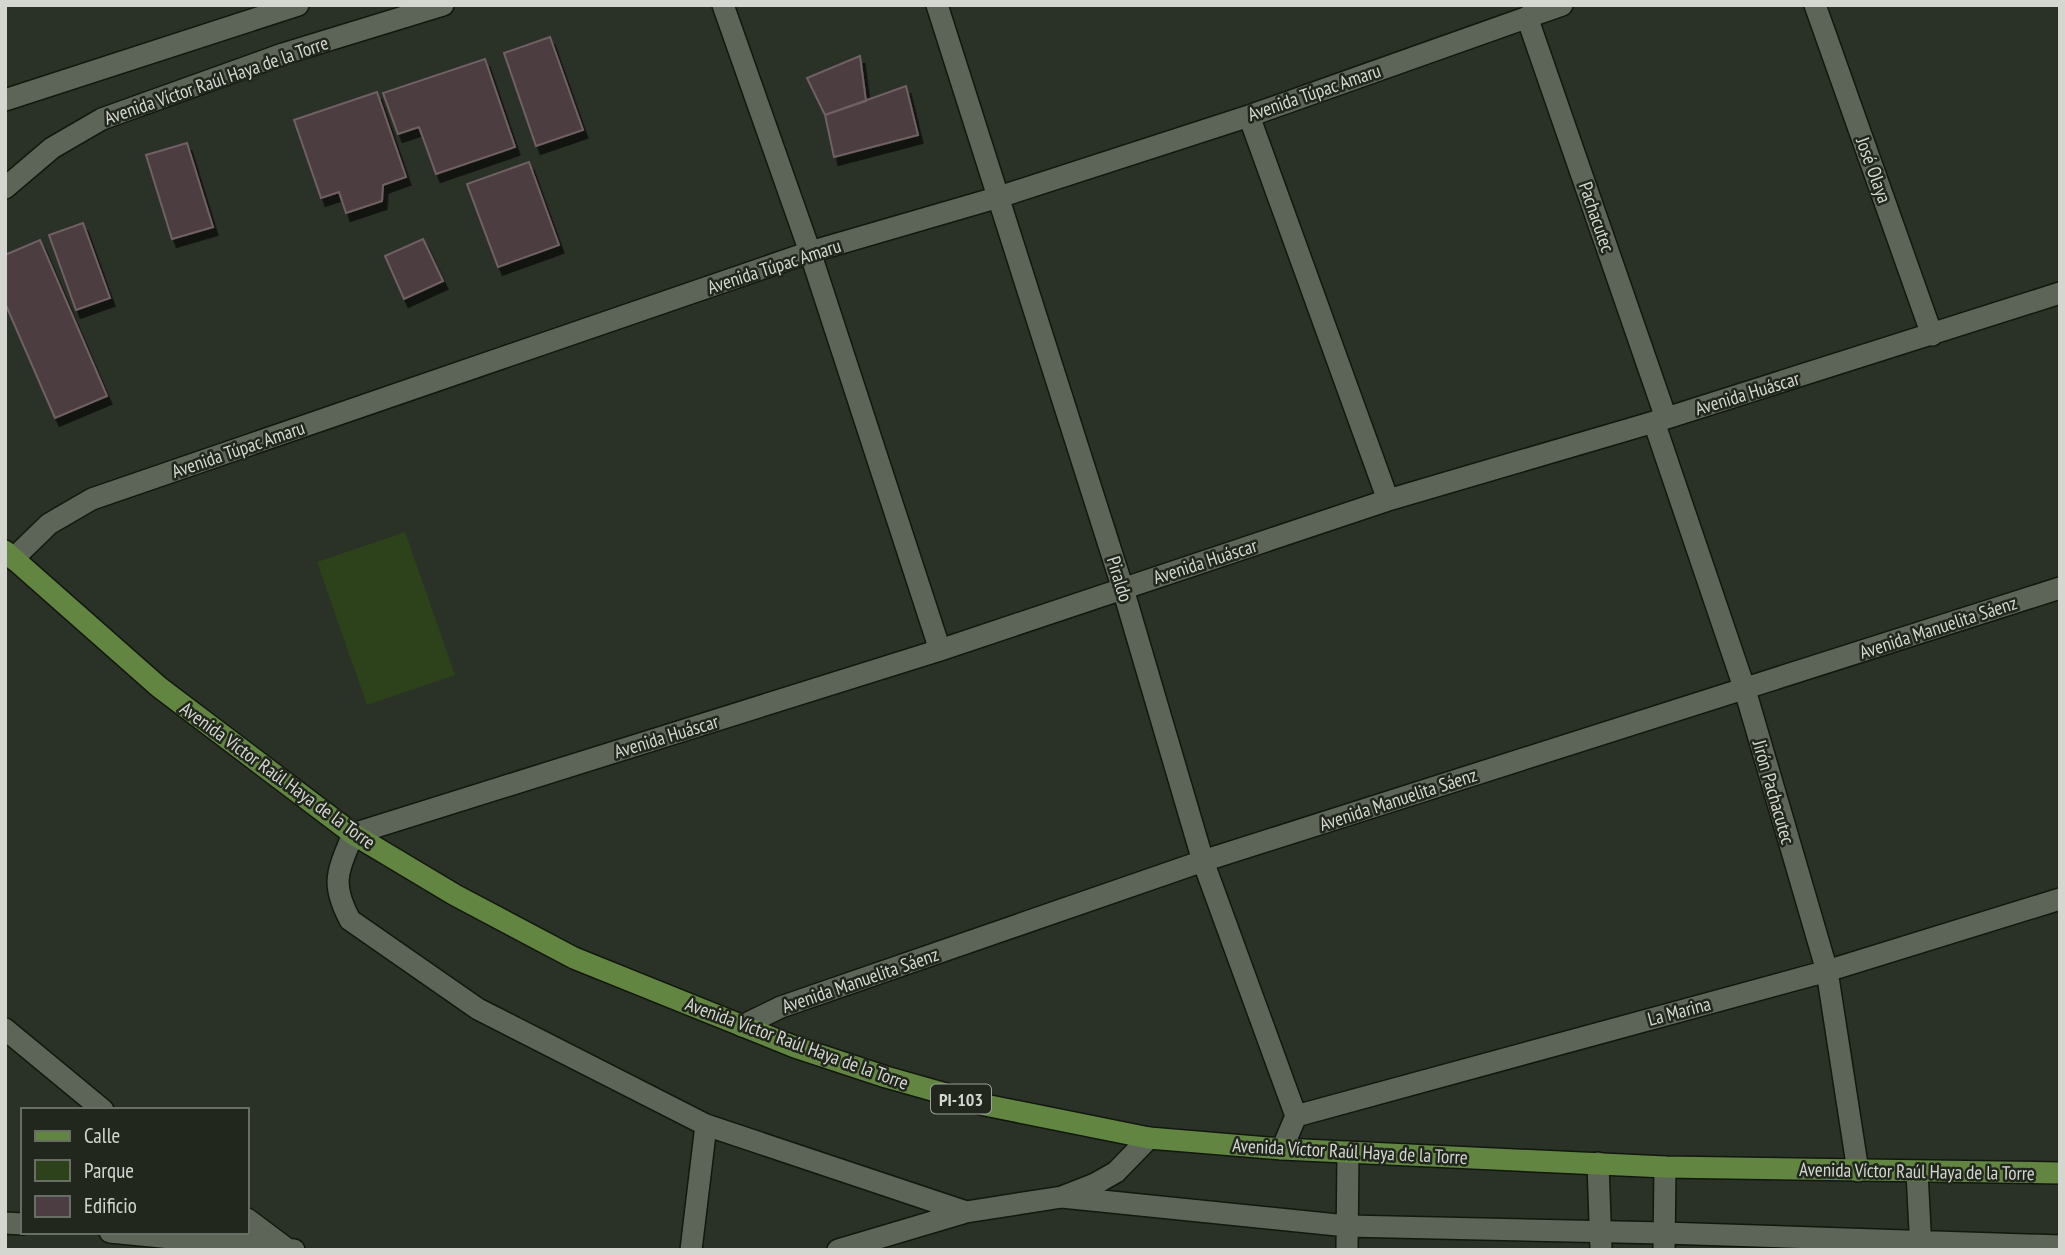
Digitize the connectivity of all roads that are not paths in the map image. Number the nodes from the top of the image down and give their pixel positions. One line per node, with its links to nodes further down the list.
1 (298, 5): 8 (street)
2 (443, 5): 10 (street, Avenida Víctor Raúl Haya de la Torre)
3 (723, 5): 12 (street)
4 (937, 5): 11 (street, Piraldo)
5 (1562, 5): 7 (street, Avenida Túpac Amaru)
6 (1815, 5): 14 (street, José Olaya)
7 (1527, 16): 9 (street, Avenida Túpac Amaru); 15 (street, Pachacutec)
8 (5, 100)
9 (1249, 116): 11 (street, Avenida Túpac Amaru); 16 (street)
10 (5, 188)
11 (999, 197): 12 (street, Avenida Túpac Amaru); 19 (street, Piraldo)
12 (810, 252): 17 (street, Avenida Túpac Amaru); 20 (street)
13 (2060, 293): 14 (street, Avenida Huáscar)
14 (1932, 335): 15 (street, Avenida Huáscar)
15 (1660, 420): 16 (street, Avenida Huáscar); 21 (street, Jirón Pachacutec)
16 (1388, 500): 19 (street, Avenida Huáscar)
17 (8, 558): 22 (main road, Avenida Víctor Raúl Haya de la Torre / PI-103)
18 (2060, 588): 21 (street, Avenida Manuelita Sáenz)
19 (1123, 589): 20 (street, Avenida Huáscar); 23 (street, Piraldo)
20 (940, 650): 22 (street, Avenida Huáscar)
21 (1745, 690): 23 (street, Avenida Manuelita Sáenz); 25 (street, Jirón Pachacutec)
22 (353, 834): 26 (main road, Avenida Víctor Raúl Haya de la Torre / PI-103); 30 (street)
23 (1203, 861): 26 (street, Avenida Manuelita Sáenz); 29 (street, Piraldo)
24 (2060, 899): 25 (street, La Marina)
25 (1827, 971): 29 (street, La Marina); 36 (street, Jirón Pachacutec)
26 (742, 1026): 31 (main road, Avenida Víctor Raúl Haya de la Torre / PI-103)
27 (5, 1029): 28 (street)
28 (101, 1108)
29 (1296, 1116): 32 (street)
30 (706, 1125): 40 (street); 50 (street)
31 (1149, 1138): 32 (main road, Avenida Víctor Raúl Haya de la Torre / PI-103); 39 (street)
32 (1282, 1149): 33 (main road, Avenida Víctor Raúl Haya de la Torre / PI-103)
33 (1348, 1152): 34 (main road, Avenida Víctor Raúl Haya de la Torre / PI-103); 42 (street)
34 (1598, 1163): 35 (main road, Avenida Víctor Raúl Haya de la Torre / PI-103); 44 (street)
35 (1665, 1167): 36 (main road, Avenida Víctor Raúl Haya de la Torre / PI-103); 45 (street)
36 (1858, 1171): 37 (main road, Avenida Víctor Raúl Haya de la Torre / PI-103)
37 (1917, 1172): 38 (main road, Avenida Víctor Raúl Haya de la Torre / PI-103); 47 (street)
38 (2060, 1173)
39 (1062, 1197): 40 (street); 42 (street)
40 (966, 1212): 46 (street)
41 (248, 1220): 49 (street)
42 (1347, 1226): 44 (street); 52 (street)
43 (131, 1234): 49 (street)
44 (1601, 1241): 45 (street)
45 (1664, 1241): 47 (street)
46 (875, 1244): 51 (street)
47 (1921, 1246): 48 (street)
48 (2060, 1246)
49 (290, 1249)
50 (691, 1250)
51 (838, 1250)
52 (1347, 1250)

